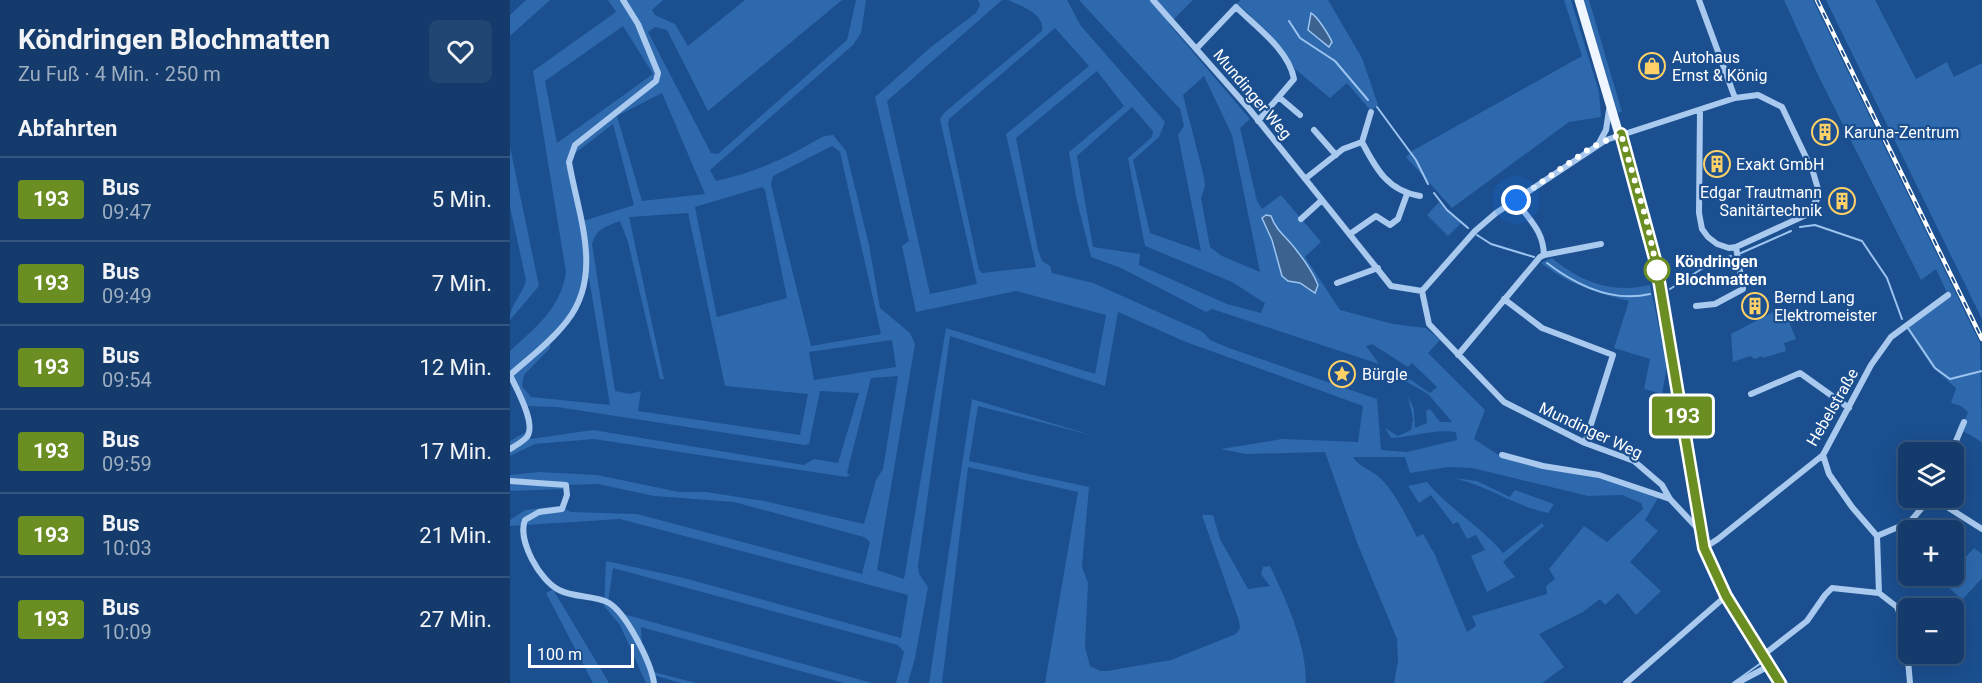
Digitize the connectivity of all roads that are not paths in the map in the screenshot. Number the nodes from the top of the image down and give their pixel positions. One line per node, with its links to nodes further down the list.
1 (623, 0): 35 (street)
2 (1153, 0): 5 (street, Mundinger Weg)
3 (1579, 0): 6 (main road)
4 (1699, 0): 8 (street)
5 (1197, 48): 7 (street); 12 (street, Mundinger Weg)
6 (1609, 96): 14 (main road); 16 (street)
7 (1280, 98): 11 (street); 12 (street)
8 (1735, 98): 9 (street); 26 (street)
9 (1701, 110): 14 (street); 26 (street)
10 (1371, 112): 15 (street)
11 (1300, 115)
12 (1258, 121): 18 (street, Mundinger Weg)
13 (1314, 130): 17 (street)
14 (1621, 134): 16 (street); 49 (main road)
15 (1362, 142): 17 (street); 19 (street)
16 (1599, 143): 22 (street)
17 (1336, 155): 18 (street)
18 (1305, 179): 21 (street, Mundinger Weg)
19 (1407, 194): 20 (street); 24 (street)
20 (1420, 196)
21 (1322, 200): 23 (street); 24 (street, Mundinger Weg)
22 (1516, 200): 27 (street); 30 (street)
23 (1301, 219)
24 (1350, 234): 28 (street, Mundinger Weg)
25 (1601, 244): 27 (street)
26 (1736, 248): 33 (street)
27 (1544, 255): 32 (street)
28 (1378, 268): 29 (street); 30 (street, Mundinger Weg)
29 (1336, 283)
30 (1422, 291): 34 (street, Mundinger Weg)
31 (1948, 295): 37 (street, Hebelstraße)
32 (1504, 299): 34 (street); 40 (street)
33 (1696, 306)
34 (1458, 355): 40 (street, Mundinger Weg)
35 (510, 375): 41 (street)
36 (1751, 394): 37 (street)
37 (1849, 408): 43 (street, Hebelstraße)
38 (1964, 422): 39 (street)
39 (1956, 442)
40 (1585, 443): 45 (street, Mundinger Weg)
41 (510, 449)
42 (1502, 455): 45 (street)
43 (1823, 455): 50 (street); 51 (street, Hebelstraße)
44 (510, 481): 56 (street)
45 (1670, 499): 49 (street, Mundinger Weg)
46 (1923, 508): 50 (street)
47 (1948, 508): 48 (street)
48 (1982, 529)
49 (1700, 531): 51 (main road)
50 (1877, 536): 52 (street)
51 (1704, 548): 53 (main road)
52 (1879, 593): 54 (street); 60 (street)
53 (1726, 596): 54 (main road); 57 (street)
54 (1762, 656): 55 (main road)
55 (1769, 666): 58 (street); 59 (main road)
56 (654, 683)
57 (1626, 683)
58 (1737, 683)
59 (1780, 683)
60 (1910, 683)

